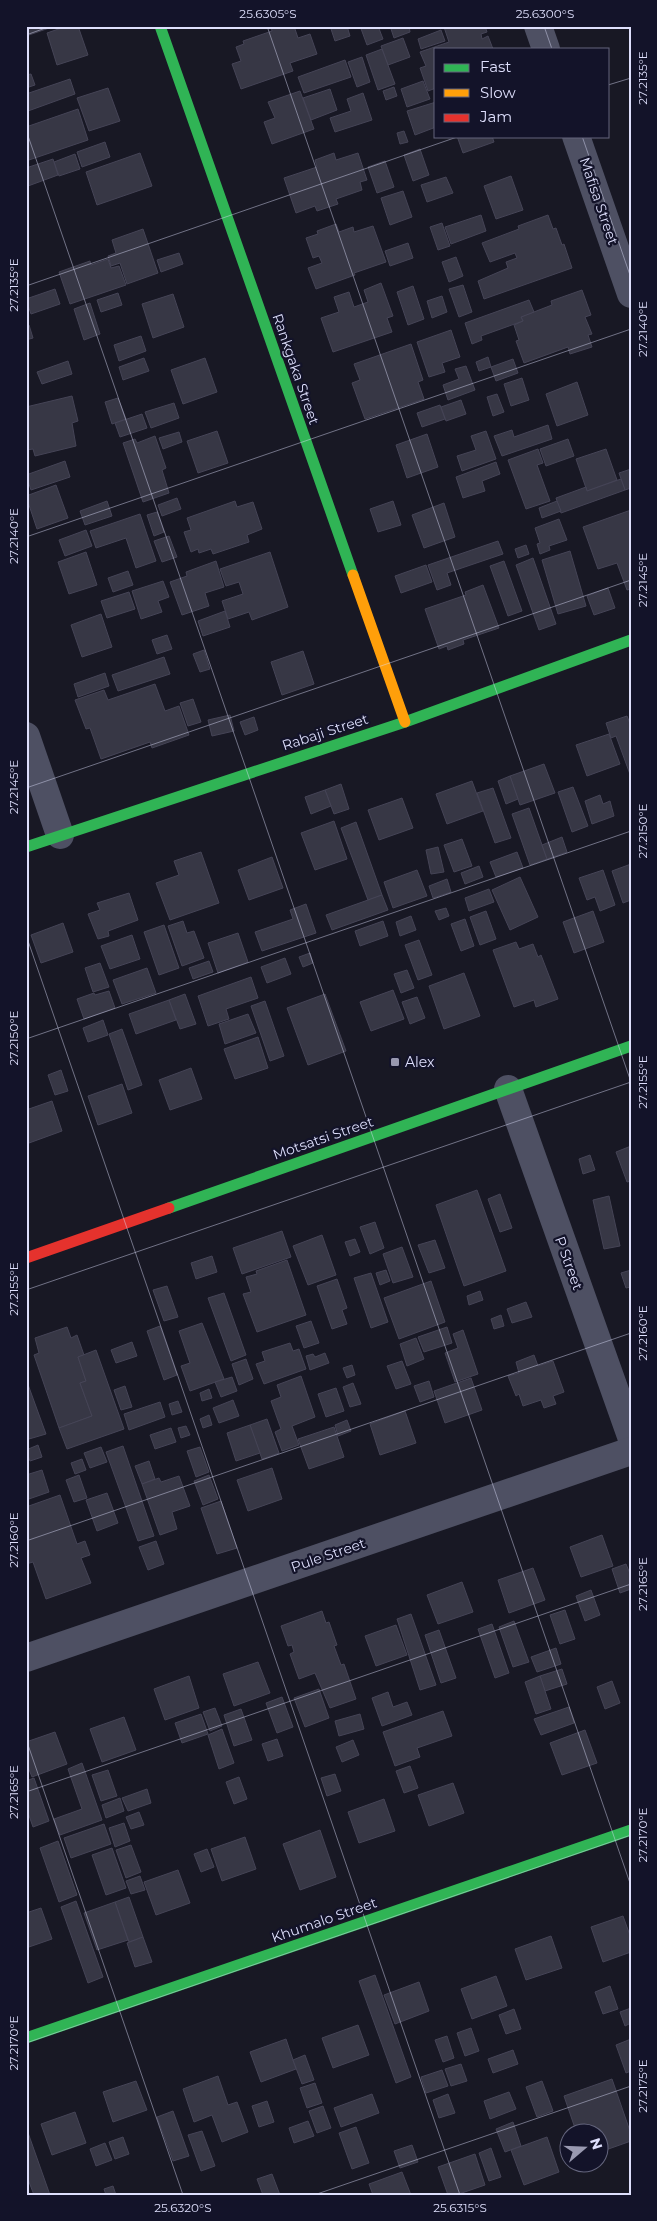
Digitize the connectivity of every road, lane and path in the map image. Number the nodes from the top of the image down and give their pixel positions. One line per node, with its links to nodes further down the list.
1 (160, 26): 7 (street, Rankgaka Street)
2 (538, 26): 3 (street)
3 (546, 48)
4 (577, 138): 5 (street, Mafisa Street)
5 (631, 294)
6 (631, 640): 7 (street, Rabaji Street)
7 (405, 722): 9 (street, Rabaji Street)
8 (26, 736): 9 (street)
9 (60, 835): 10 (street, Rabaji Street)
10 (26, 847)
11 (631, 1046): 12 (street, Motsatsi Street)
12 (508, 1089): 13 (street, Motsatsi Street); 14 (street, P Street)
13 (26, 1258)
14 (631, 1436)
15 (631, 1451): 16 (street, Pule Street)
16 (26, 1658)
17 (631, 1830): 18 (street, Khumalo Street)
18 (26, 2038)

